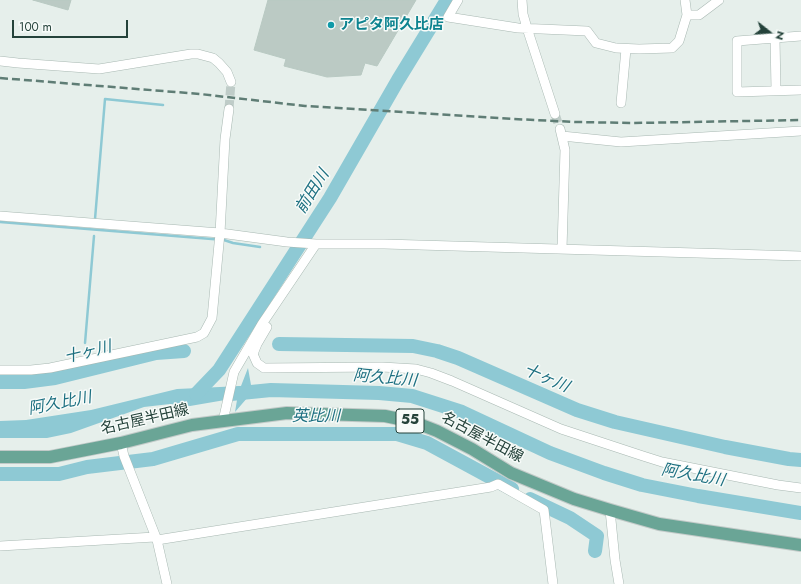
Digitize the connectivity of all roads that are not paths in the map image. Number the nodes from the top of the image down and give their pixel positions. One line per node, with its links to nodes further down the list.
1 (458, 0): 6 (street)
2 (522, 0): 6 (street)
3 (685, 0): 5 (street)
4 (719, 0): 5 (street)
5 (687, 15): 9 (street)
6 (527, 28): 9 (street); 16 (street)
7 (801, 36): 8 (street)
8 (775, 38): 12 (street); 12 (street)
9 (626, 48): 14 (street)
10 (0, 61): 11 (street)
11 (231, 82)
12 (776, 90): 13 (street)
13 (801, 90)
14 (621, 103)
15 (229, 108): 19 (street)
16 (555, 114)
17 (801, 131): 21 (street)
18 (0, 216): 19 (street)
19 (220, 233): 20 (street); 24 (street)
20 (314, 244): 21 (street); 23 (street)
21 (562, 249): 22 (street)
22 (801, 256)
23 (262, 324): 25 (street); 28 (street)
24 (0, 370)
25 (223, 421): 26 (main road, 名古屋半田線 / 55); 29 (main road, 名古屋半田線 / 55)
26 (120, 443): 27 (main road, 名古屋半田線 / 55); 30 (street)
27 (0, 457)
28 (801, 488)
29 (610, 510): 31 (main road, 名古屋半田線 / 55); 35 (street)
30 (156, 538): 32 (street); 33 (street); 34 (street)
31 (801, 545)
32 (0, 546)
33 (167, 584)
34 (554, 584)
35 (618, 584)

